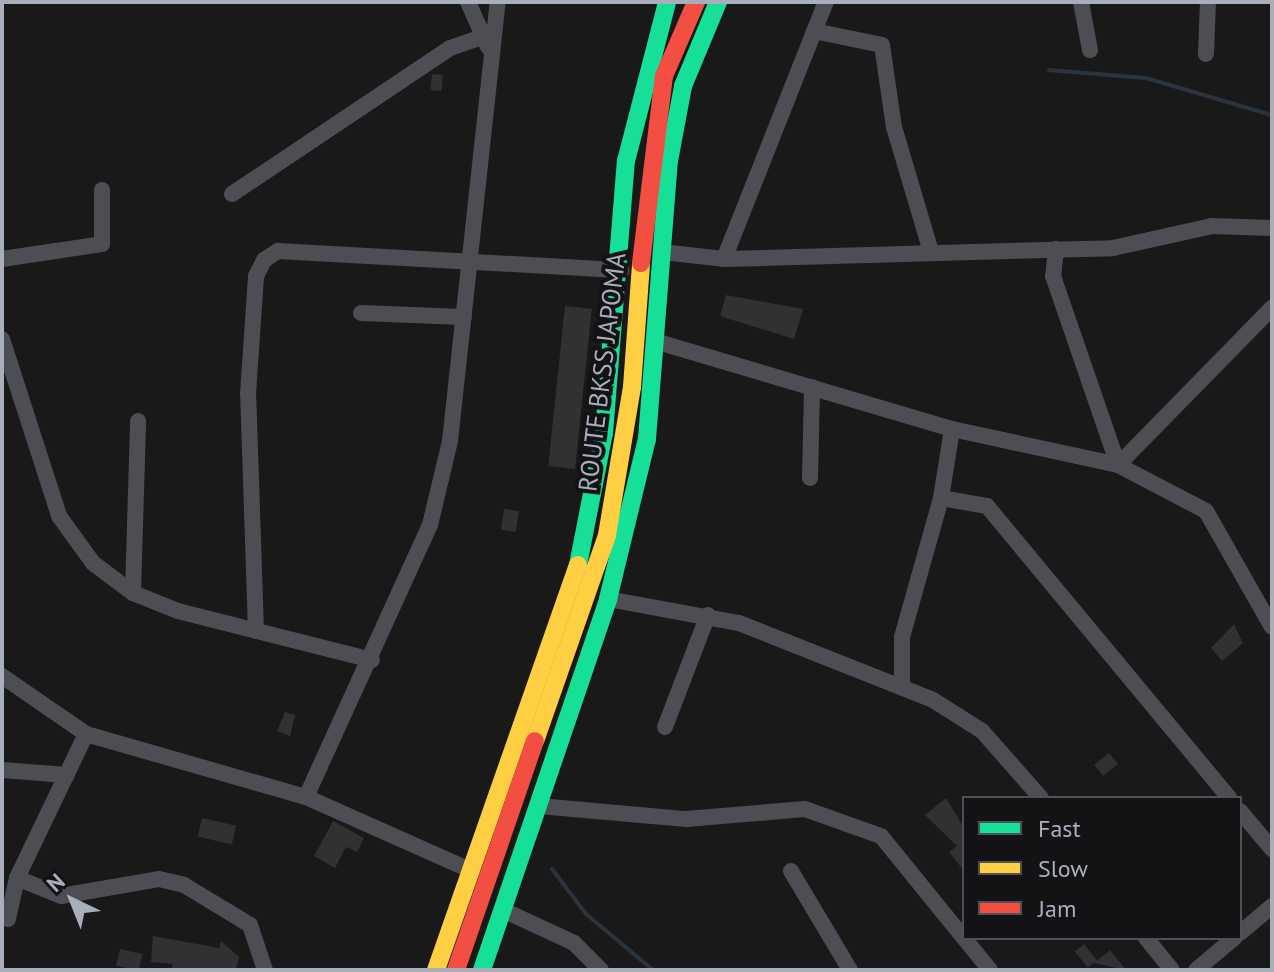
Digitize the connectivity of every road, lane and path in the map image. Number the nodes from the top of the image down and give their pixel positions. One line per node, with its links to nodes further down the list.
1 (468, 2): 10 (street)
2 (498, 2): 10 (street)
3 (667, 2): 22 (main road)
4 (696, 2): 65 (main road, ROUTE BKSS JAPOMA)
5 (718, 2): 17 (main road)
6 (826, 2): 9 (street)
7 (1081, 2): 11 (street)
8 (1208, 2): 12 (street)
9 (814, 31): 18 (street); 20 (street)
10 (487, 42): 14 (street); 21 (street)
11 (1090, 50)
12 (1206, 54)
13 (102, 190): 19 (street)
14 (232, 194)
15 (1272, 228): 16 (street)
16 (1056, 249): 18 (street); 31 (street)
17 (662, 252): 20 (street); 27 (main road)
18 (931, 252): 20 (street)
19 (2, 259)
20 (724, 259)
21 (471, 264): 22 (street); 25 (street); 38 (street)
22 (621, 270): 52 (main road)
23 (1272, 308): 31 (street)
24 (361, 313): 25 (street)
25 (464, 317): 39 (street)
26 (2, 339): 34 (street)
27 (658, 342): 28 (street); 35 (main road)
28 (812, 387): 30 (street); 32 (street)
29 (138, 421): 34 (street)
30 (952, 429): 31 (street); 33 (street)
31 (1118, 465): 37 (street)
32 (810, 478)
33 (941, 498): 41 (street); 47 (street)
34 (133, 593): 38 (street)
35 (608, 599): 36 (street); 49 (main road)
36 (708, 615): 41 (street); 42 (street)
37 (1272, 627)
38 (256, 631): 39 (street)
39 (372, 660): 48 (street)
40 (2, 676): 43 (street)
41 (902, 687): 46 (street)
42 (665, 727)
43 (86, 734): 45 (street); 48 (street)
44 (2, 770): 45 (street)
45 (67, 775): 54 (street)
46 (1039, 796)
47 (1227, 796)
48 (306, 797): 52 (street)
49 (539, 806): 56 (main road); 59 (street)
50 (1242, 813): 51 (street)
51 (1272, 849)
52 (472, 871): 64 (main road)
53 (791, 871): 68 (street)
54 (17, 878): 57 (street); 63 (street)
55 (1272, 906): 58 (street)
56 (503, 910): 66 (main road); 67 (street)
57 (8, 919)
58 (1242, 931)
59 (962, 936)
60 (966, 940): 69 (street)
61 (1148, 940): 70 (street)
62 (1232, 940): 71 (street)
63 (265, 970)
64 (436, 970)
65 (456, 970)
66 (482, 970)
67 (601, 970)
68 (850, 970)
69 (990, 970)
70 (1172, 970)
71 (1196, 970)

